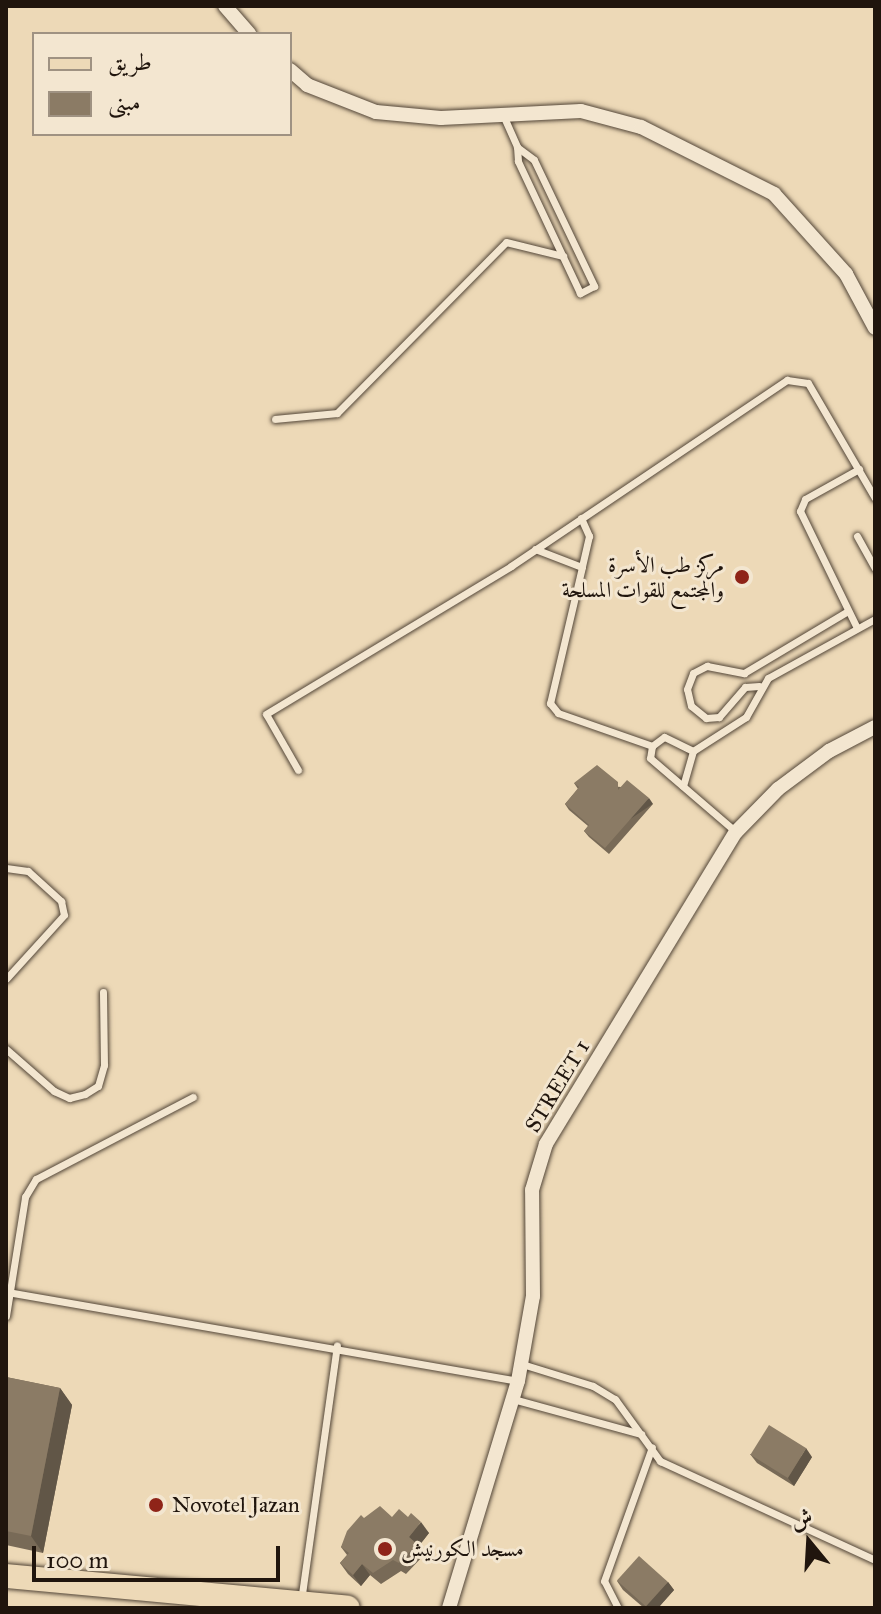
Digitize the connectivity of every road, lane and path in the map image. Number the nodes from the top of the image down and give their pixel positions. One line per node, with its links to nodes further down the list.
1 (225, 6): 2 (street)
2 (247, 32)
3 (292, 72): 4 (street)
4 (503, 115): 5 (lane); 7 (street)
5 (517, 147): 6 (lane); 6 (lane)
6 (563, 256): 8 (lane)
7 (875, 328)
8 (275, 419)
9 (859, 469): 10 (lane); 11 (lane); 16 (lane)
10 (875, 498)
11 (581, 518): 13 (lane); 14 (lane)
12 (857, 536): 15 (lane)
13 (535, 549): 14 (lane); 23 (lane)
14 (582, 567): 21 (lane)
15 (875, 568)
16 (848, 611): 18 (lane); 19 (lane)
17 (875, 619): 18 (lane)
18 (857, 628): 19 (lane)
19 (759, 686): 22 (lane)
20 (875, 727): 25 (street, STREET 1)
21 (652, 746): 22 (lane); 24 (lane)
22 (693, 751): 24 (lane)
23 (298, 770)
24 (683, 786): 25 (lane)
25 (736, 832): 34 (street, STREET 1)
26 (6, 868): 27 (lane)
27 (6, 979)
28 (103, 992): 29 (lane)
29 (6, 1049)
30 (193, 1097): 31 (lane)
31 (13, 1293): 32 (lane); 33 (lane)
32 (6, 1316)
33 (337, 1346): 35 (lane); 41 (lane)
34 (522, 1364): 35 (street, STREET 1); 37 (lane)
35 (518, 1381): 36 (street, STREET 1)
36 (513, 1399): 37 (lane); 43 (street, STREET 1)
37 (643, 1435): 38 (lane)
38 (652, 1447): 39 (lane); 44 (lane)
39 (875, 1560)
40 (6, 1576): 41 (main road)
41 (301, 1601): 42 (main road)
42 (348, 1608)
43 (449, 1608)
44 (618, 1608)

